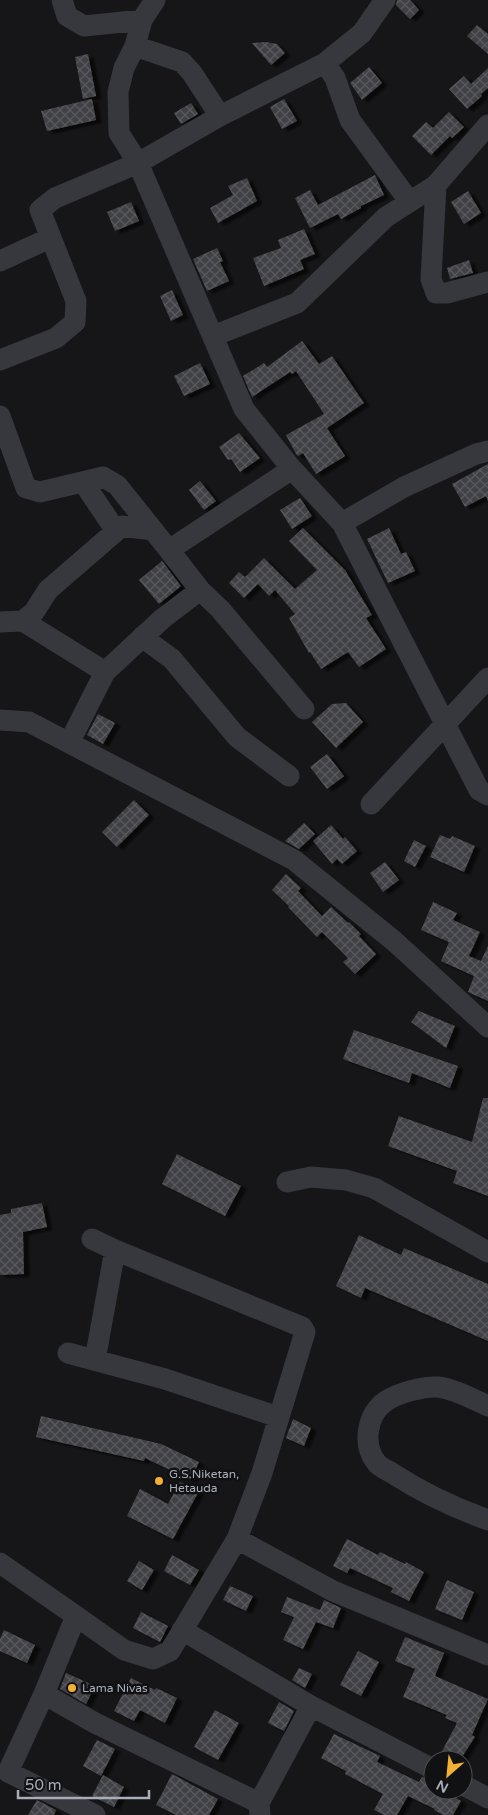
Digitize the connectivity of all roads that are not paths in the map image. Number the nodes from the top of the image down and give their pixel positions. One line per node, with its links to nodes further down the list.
1 (62, 0): 4 (street)
2 (155, 0): 4 (street)
3 (385, 0): 6 (street)
4 (142, 20): 5 (street)
5 (135, 46): 7 (street); 9 (street)
6 (325, 63): 7 (street); 11 (street)
7 (220, 116): 9 (street)
8 (488, 125): 10 (street)
9 (138, 163): 12 (street); 15 (street)
10 (436, 185): 11 (street); 14 (street)
11 (409, 201): 15 (street)
12 (50, 238): 13 (street); 16 (street)
13 (0, 261)
14 (488, 282)
15 (212, 336): 19 (street)
16 (0, 360)
17 (0, 416): 20 (street)
18 (488, 451): 21 (street)
19 (292, 469): 21 (street); 24 (street)
20 (83, 482): 22 (street); 23 (street)
21 (342, 523): 33 (street)
22 (153, 530): 23 (street); 24 (street)
23 (116, 531): 26 (street)
24 (169, 550): 25 (street)
25 (200, 590): 28 (street); 31 (street)
26 (23, 621): 27 (street); 29 (street)
27 (0, 622)
28 (142, 637): 29 (street); 35 (street)
29 (105, 672): 34 (street)
30 (488, 678): 33 (street)
31 (304, 709)
32 (0, 720): 34 (street)
33 (445, 723): 36 (street); 37 (street)
34 (69, 743): 38 (street)
35 (289, 776)
36 (488, 796)
37 (371, 804)
38 (488, 1027)
39 (288, 1182): 42 (street)
40 (92, 1239): 41 (street)
41 (115, 1250): 44 (street); 46 (street)
42 (488, 1252)
43 (68, 1353): 44 (street)
44 (95, 1360): 46 (street)
45 (488, 1406): 47 (street)
46 (278, 1417): 48 (street)
47 (488, 1520)
48 (237, 1539): 51 (street); 52 (street)
49 (0, 1563): 50 (street)
50 (76, 1616): 51 (street); 53 (street)
51 (182, 1630): 54 (street)
52 (488, 1656)
53 (44, 1694): 58 (street); 59 (street)
54 (311, 1706): 55 (street); 58 (street)
55 (423, 1764)
56 (473, 1790): 57 (street)
57 (488, 1797)
58 (260, 1809)
59 (95, 1815)

